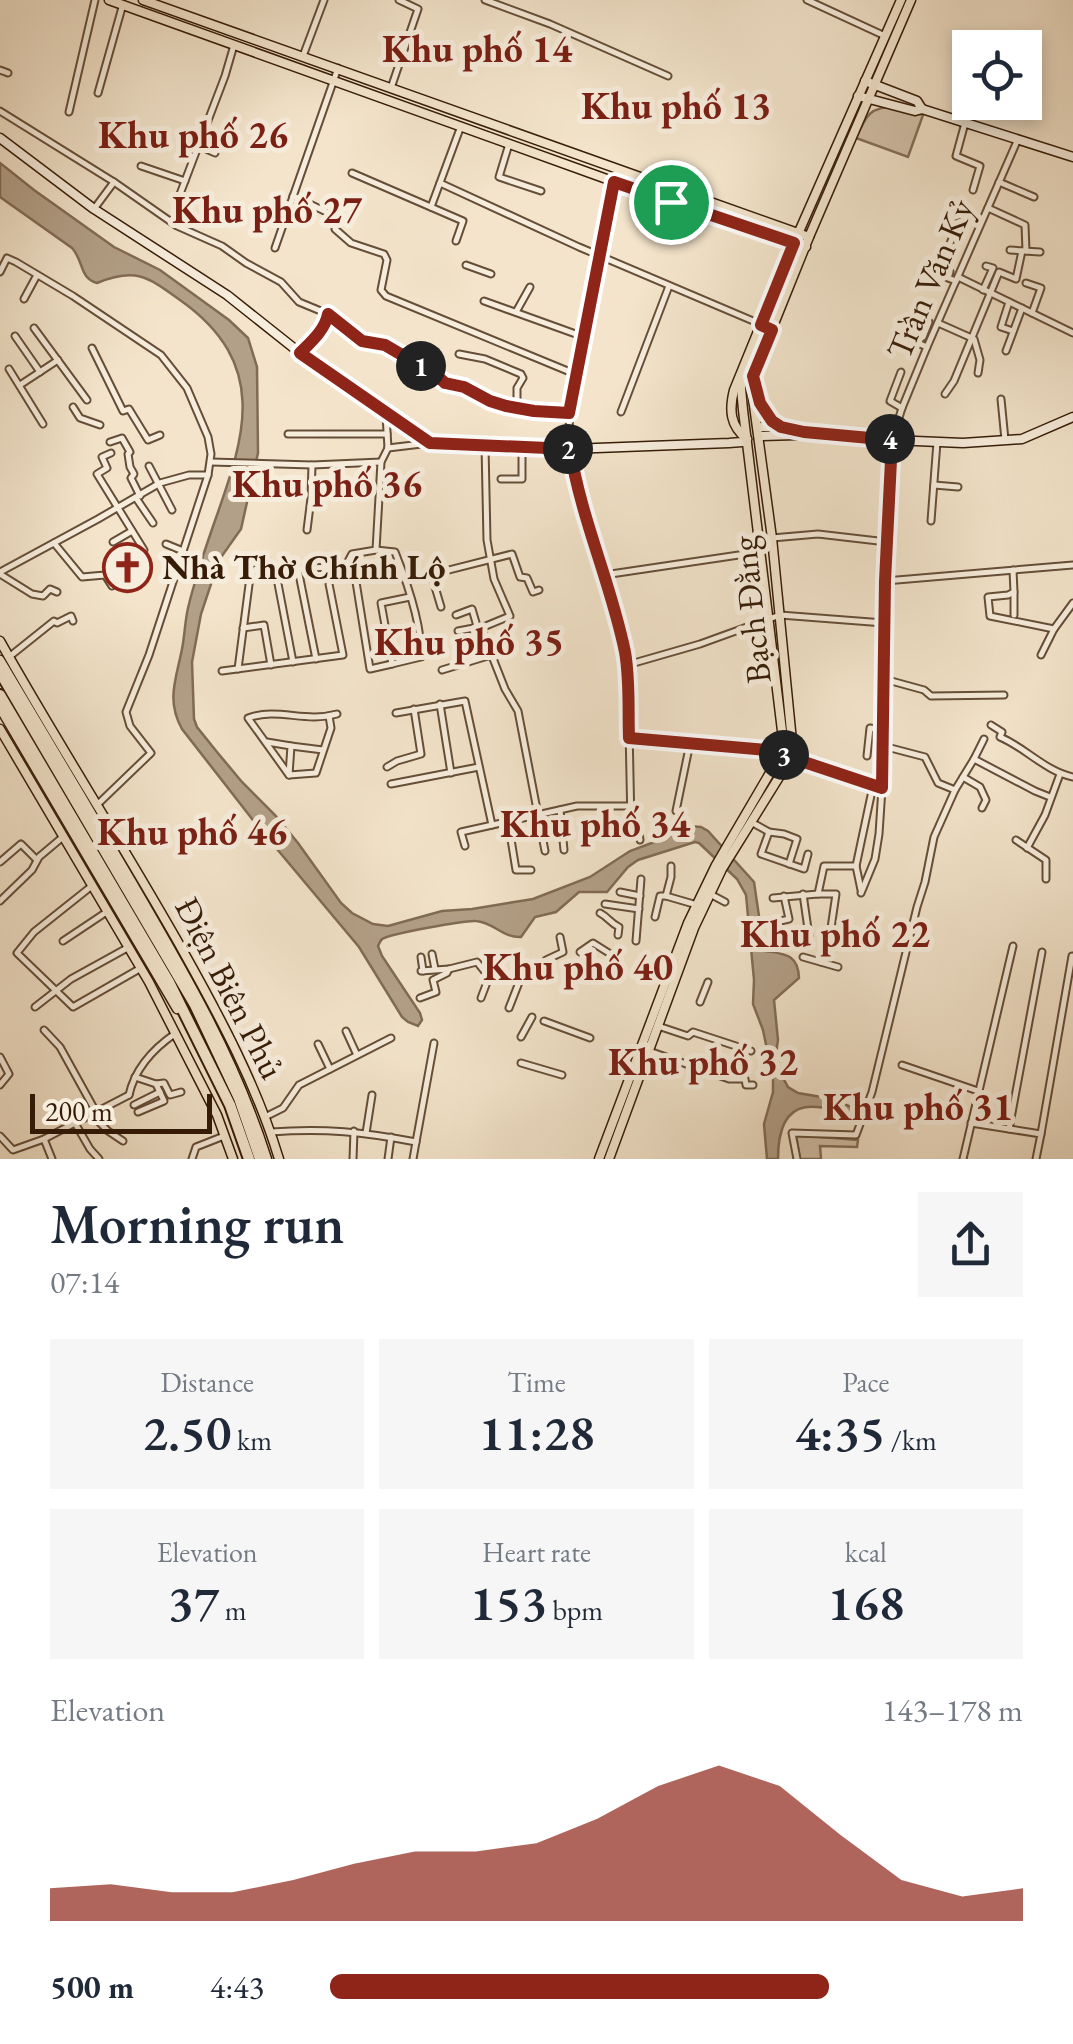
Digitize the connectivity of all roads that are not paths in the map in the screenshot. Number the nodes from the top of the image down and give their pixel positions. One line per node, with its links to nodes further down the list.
1 (95, 0): 30 (street)
2 (109, 0): 10 (main road)
3 (146, 0): 11 (street); 13 (main road)
4 (324, 0): 16 (street)
5 (399, 0): 23 (street)
6 (485, 0): 18 (street)
7 (806, 0): 14 (street)
8 (901, 0): 12 (main road)
9 (911, 0): 12 (main road)
10 (122, 4): 11 (main road); 25 (street)
11 (143, 12): 15 (main road)
12 (901, 12): 14 (main road); 22 (main road)
13 (237, 34): 15 (main road); 16 (main road)
14 (886, 36): 21 (main road)
15 (234, 45): 20 (main road); 36 (street)
16 (304, 56): 17 (main road)
17 (338, 68): 19 (main road); 20 (street)
18 (668, 76)
19 (365, 78): 23 (main road); 24 (main road)
20 (334, 80): 24 (main road); 51 (street)
21 (866, 80): 22 (street); 26 (main road)
22 (876, 84): 27 (main road); 28 (street)
23 (391, 88): 40 (main road)
24 (360, 90): 32 (main road)
25 (98, 94)
26 (858, 96): 27 (street); 58 (main road)
27 (870, 99): 28 (street); 60 (main road)
28 (922, 109): 31 (street)
29 (0, 112): 43 (street)
30 (68, 112)
31 (965, 123): 34 (street); 47 (street)
32 (461, 126): 35 (main road); 46 (street)
33 (0, 138): 56 (street)
34 (1018, 140): 38 (street); 45 (street, Trần Văn Kỷ)
35 (510, 144): 44 (main road); 48 (street)
36 (198, 146): 37 (street); 42 (street)
37 (215, 153)
38 (1073, 157)
39 (141, 166): 42 (street)
40 (618, 170): 44 (street); 49 (main road)
41 (352, 173): 54 (street)
42 (184, 181): 50 (street)
43 (114, 182): 56 (street); 83 (street)
44 (614, 182): 53 (main road); 66 (street)
45 (999, 182): 52 (street); 55 (street, Trần Văn Kỷ)
46 (440, 183): 54 (street); 66 (street)
47 (973, 190)
48 (540, 191)
49 (675, 191): 53 (main road); 58 (main road)
50 (180, 194)
51 (293, 196): 62 (street); 105 (street)
52 (1034, 197)
53 (671, 202): 61 (main road)
54 (430, 208): 59 (street)
55 (988, 208): 64 (street); 72 (street, Trần Văn Kỷ)
56 (94, 209): 97 (street)
57 (959, 222): 72 (street)
58 (798, 233): 60 (main road); 61 (main road)
59 (456, 241)
60 (807, 242): 61 (main road); 87 (main road)
61 (794, 243): 85 (main road)
62 (276, 248)
63 (1010, 250): 64 (street)
64 (1024, 251): 65 (street); 76 (street)
65 (1040, 252)
66 (599, 254): 74 (street); 91 (street)
67 (466, 266): 70 (street)
68 (986, 266): 76 (street)
69 (0, 272): 71 (street)
70 (491, 274)
71 (37, 275): 77 (street); 138 (street)
72 (957, 279): 76 (street); 84 (street, Trần Văn Kỷ)
73 (1026, 283): 82 (street)
74 (670, 286): 85 (street); 114 (street)
75 (530, 287): 81 (street)
76 (986, 291): 79 (street); 93 (street)
77 (24, 299)
78 (484, 301): 81 (street)
79 (1009, 302): 80 (street); 88 (street)
80 (1022, 308): 82 (street); 88 (street)
81 (516, 312): 91 (street)
82 (1032, 313): 89 (street)
83 (328, 314): 97 (street); 111 (street)
84 (938, 323): 93 (street); 94 (street, Trần Văn Kỷ)
85 (761, 325): 87 (street); 101 (main road)
86 (34, 328): 99 (street)
87 (772, 330): 106 (main road)
88 (1013, 331): 96 (street)
89 (1073, 333)
90 (15, 336): 102 (street)
91 (584, 337): 105 (street)
92 (923, 337): 94 (street)
93 (971, 337): 104 (street); 108 (street)
94 (927, 347): 113 (street, Trần Văn Kỷ)
95 (92, 348): 126 (street)
96 (1006, 351)
97 (300, 353): 116 (street)
98 (459, 354): 111 (street)
99 (58, 360): 102 (street); 110 (street)
100 (9, 369): 107 (street)
101 (744, 370): 121 (main road); 127 (main road)
102 (40, 372): 107 (street)
103 (901, 372): 113 (street)
104 (978, 372)
105 (576, 374): 115 (street)
106 (753, 376): 120 (main road); 122 (main road, Bạch Đằng)
107 (20, 385): 118 (street)
108 (945, 394)
109 (1001, 399): 129 (street)
110 (87, 400)
111 (518, 406): 115 (street)
112 (74, 408): 119 (street)
113 (902, 408): 128 (street, Trần Văn Kỷ)
114 (621, 412)
115 (569, 413): 136 (street)
116 (386, 414): 125 (street); 132 (street)
117 (1073, 417): 129 (street)
118 (43, 424)
119 (100, 425)
120 (781, 427): 122 (street); 123 (street)
121 (746, 428): 122 (main road); 127 (main road)
122 (759, 431): 123 (street); 127 (main road); 154 (main road, Bạch Đằng)
123 (804, 432): 128 (street)
124 (288, 434): 125 (street)
125 (387, 434): 135 (street)
126 (160, 435)
127 (747, 439): 136 (street); 162 (main road, Bạch Đằng)
128 (892, 440): 131 (street); 156 (street, Trần Văn Kỷ)
129 (1006, 440): 131 (street)
130 (110, 442): 147 (street)
131 (938, 442): 145 (street)
132 (430, 443): 133 (street); 135 (street)
133 (485, 446): 134 (street); 163 (street)
134 (522, 447): 136 (street); 143 (street)
135 (388, 448): 139 (street)
136 (570, 449): 171 (street)
137 (111, 453): 148 (street)
138 (211, 462): 140 (street); 142 (street)
139 (381, 462): 140 (street); 161 (street)
140 (312, 465): 153 (street)
141 (149, 466): 144 (street)
142 (208, 475): 144 (street); 160 (street)
143 (500, 478)
144 (158, 484): 147 (street); 149 (street)
145 (934, 485): 146 (street); 150 (street)
146 (958, 487)
147 (138, 497): 148 (street); 151 (street)
148 (119, 508): 152 (street); 157 (street)
149 (172, 510)
150 (931, 521)
151 (153, 523)
152 (132, 530): 155 (street); 159 (street)
153 (306, 530)
154 (772, 538): 156 (street); 181 (main road, Bạch Đằng)
155 (113, 542)
156 (888, 542): 172 (street, Trần Văn Kỷ)
157 (54, 543): 170 (street); 173 (street)
158 (166, 544): 160 (street)
159 (144, 550)
160 (183, 550): 236 (street)
161 (376, 550): 166 (street); 177 (street)
162 (762, 552): 171 (street); 183 (main road, Bạch Đằng)
163 (490, 558): 174 (street); 179 (street); 186 (street)
164 (1073, 564): 169 (street)
165 (298, 567): 167 (street); 168 (street); 194 (street)
166 (346, 567): 168 (street); 196 (street)
167 (275, 568): 187 (street); 195 (street)
168 (330, 569): 194 (street)
169 (1013, 570): 172 (street); 176 (street)
170 (0, 573): 175 (street)
171 (604, 574): 197 (street)
172 (885, 581): 185 (street, Trần Văn Kỷ)
173 (112, 586)
174 (539, 590)
175 (57, 592)
176 (1014, 592): 182 (street); 188 (street)
177 (410, 597): 196 (street); 196 (street)
178 (1073, 603): 188 (street)
179 (441, 607)
180 (456, 615): 186 (street)
181 (780, 615): 183 (street); 185 (street); 222 (main road, Bạch Đằng)
182 (1014, 615)
183 (769, 619): 197 (street); 220 (main road, Bạch Đằng)
184 (73, 622): 193 (street)
185 (884, 623): 203 (street, Trần Văn Kỷ)
186 (479, 627): 189 (street); 191 (street)
187 (243, 628): 198 (street); 199 (street)
188 (1054, 629): 192 (street)
189 (458, 631)
190 (0, 641): 193 (main road, Điện Biên Phủ)
191 (491, 655): 200 (street); 241 (street)
192 (1041, 655)
193 (5, 659): 236 (main road, Điện Biên Phủ); 242 (main road, Điện Biên Phủ)
194 (316, 659): 195 (street)
195 (293, 662): 198 (street)
196 (392, 664)
197 (626, 665): 213 (street)
198 (272, 666): 199 (street)
199 (238, 669): 201 (street)
200 (442, 670)
201 (222, 671)
202 (0, 672): 242 (highway, Điện Biên Phủ)
203 (884, 679): 205 (street); 212 (street, Trần Văn Kỷ)
204 (0, 695): 246 (highway, Điện Biên Phủ)
205 (1004, 695)
206 (440, 704): 208 (street); 225 (street); 226 (street)
207 (0, 708): 246 (main road, Điện Biên Phủ)
208 (414, 710): 209 (street); 224 (street)
209 (396, 713)
210 (991, 725): 227 (street)
211 (0, 728): 246 (main road, Điện Biên Phủ)
212 (883, 730): 218 (street, Trần Văn Kỷ); 221 (street)
213 (629, 738): 216 (street); 237 (street)
214 (984, 740): 223 (street)
215 (266, 742): 217 (street); 219 (street); 228 (street)
216 (690, 743): 220 (street); 240 (street)
217 (291, 746): 219 (street); 228 (street)
218 (882, 746): 233 (street, Trần Văn Kỷ); 234 (street)
219 (324, 750): 228 (street)
220 (780, 754): 222 (street); 251 (main road)
221 (867, 756)
222 (791, 758): 232 (street); 244 (main road)
223 (974, 759): 230 (street); 235 (street)
224 (387, 767)
225 (479, 767): 226 (street); 245 (street)
226 (451, 772): 231 (street)
227 (1060, 774): 229 (street); 235 (street)
228 (289, 775)
229 (1073, 776)
230 (963, 777): 234 (street); 238 (street)
231 (390, 784)
232 (874, 786): 233 (street); 260 (street)
233 (882, 788): 260 (street, Trần Văn Kỷ)
234 (955, 790): 369 (street)
235 (1050, 796): 252 (street)
236 (98, 804): 341 (main road, Điện Biên Phủ)
237 (631, 806): 239 (street); 248 (street)
238 (982, 808)
239 (560, 810): 241 (street); 253 (street)
240 (676, 810)
241 (538, 814): 243 (street); 254 (street)
242 (92, 819): 246 (highway); 362 (highway, Điện Biên Phủ)
243 (508, 821): 245 (street); 262 (street)
244 (751, 822): 247 (street); 251 (main road)
245 (492, 825): 250 (street)
246 (72, 832): 256 (street); 265 (main road, Điện Biên Phủ); 361 (highway, Điện Biên Phủ)
247 (769, 832): 258 (street); 258 (street)
248 (640, 840)
249 (1016, 840): 252 (street)
250 (465, 846)
251 (731, 847): 261 (main road)
252 (1027, 848): 263 (street)
253 (564, 850)
254 (545, 851)
255 (808, 854): 258 (street)
256 (37, 860): 257 (street); 274 (street)
257 (0, 862)
258 (788, 864)
259 (671, 866): 271 (street)
260 (856, 866): 269 (street)
261 (719, 867): 267 (main road); 277 (main road)
262 (531, 870)
263 (1046, 878)
264 (641, 880): 270 (street)
265 (93, 885): 279 (main road, Điện Biên Phủ); 305 (street)
266 (620, 892): 270 (street)
267 (710, 894): 275 (street); 313 (main road)
268 (802, 894): 269 (street); 272 (street); 284 (street)
269 (818, 894): 298 (street)
270 (640, 896): 278 (street)
271 (666, 896): 277 (street); 281 (street)
272 (784, 896): 273 (street); 282 (street)
273 (773, 898)
274 (0, 900)
275 (725, 902)
276 (605, 904): 278 (street)
277 (697, 905): 322 (main road)
278 (639, 909): 287 (street)
279 (108, 911): 286 (street); 289 (main road, Điện Biên Phủ)
280 (600, 913): 283 (street)
281 (654, 916)
282 (776, 922)
283 (618, 935)
284 (809, 936)
285 (560, 937): 297 (street)
286 (63, 940)
287 (636, 941)
288 (1013, 946): 334 (street)
289 (129, 947): 301 (main road, Điện Biên Phủ); 305 (street)
290 (580, 952): 293 (street)
291 (1042, 952): 344 (street)
292 (432, 954): 302 (street)
293 (612, 955)
294 (421, 956): 302 (street)
295 (1072, 956): 348 (street)
296 (802, 957): 298 (street)
297 (546, 960)
298 (821, 962): 300 (street)
299 (537, 963): 310 (street)
300 (838, 967)
301 (141, 968): 305 (street); 316 (main road, Điện Biên Phủ)
302 (434, 969): 303 (street)
303 (449, 969): 306 (street); 307 (street)
304 (708, 982): 308 (street)
305 (56, 991): 309 (street)
306 (420, 998)
307 (480, 998)
308 (700, 1002)
309 (35, 1007)
310 (508, 1008)
311 (532, 1017): 317 (street)
312 (544, 1021): 319 (street)
313 (658, 1026): 322 (main road); 323 (street)
314 (44, 1030): 340 (street)
315 (346, 1031): 324 (street)
316 (176, 1033): 330 (street); 350 (main road, Điện Biên Phủ)
317 (521, 1037)
318 (391, 1038): 324 (street)
319 (590, 1038)
320 (434, 1043): 354 (street)
321 (318, 1044): 328 (street)
322 (645, 1049): 333 (street); 367 (main road); 368 (main road)
323 (751, 1051)
324 (357, 1056): 328 (street)
325 (0, 1057): 331 (street)
326 (521, 1063): 329 (street)
327 (902, 1065): 334 (street)
328 (330, 1069): 341 (street)
329 (562, 1075)
330 (135, 1077): 332 (street); 338 (street)
331 (0, 1084)
332 (156, 1084): 335 (street); 336 (street)
333 (753, 1084)
334 (978, 1090): 343 (street)
335 (160, 1092): 339 (street); 339 (street)
336 (181, 1092)
337 (372, 1094): 347 (street)
338 (128, 1095): 339 (street); 340 (street)
339 (134, 1104)
340 (94, 1113): 342 (street); 353 (street)
341 (265, 1117): 346 (main road, Điện Biên Phủ)
342 (75, 1123): 352 (street); 358 (street)
343 (971, 1123): 344 (street); 370 (street)
344 (1009, 1129): 348 (street)
345 (354, 1131): 346 (street); 347 (street); 364 (street)
346 (271, 1132): 363 (main road, Điện Biên Phủ)
347 (366, 1133): 351 (street)
348 (1041, 1134): 371 (street)
349 (0, 1136): 355 (street)
350 (224, 1136): 359 (street); 360 (main road, Điện Biên Phủ)
351 (392, 1137): 354 (street); 365 (street)
352 (44, 1139): 355 (street); 357 (street)
353 (123, 1141)
354 (416, 1142): 366 (street)
355 (13, 1150): 356 (street)
356 (4, 1159)
357 (52, 1159)
358 (100, 1159)
359 (192, 1159)
360 (232, 1159)
361 (247, 1159)
362 (264, 1159)
363 (279, 1159)
364 (353, 1159)
365 (388, 1159)
366 (413, 1159)
367 (600, 1159)
368 (609, 1159)
369 (798, 1159)
370 (963, 1159)
371 (1036, 1159)

